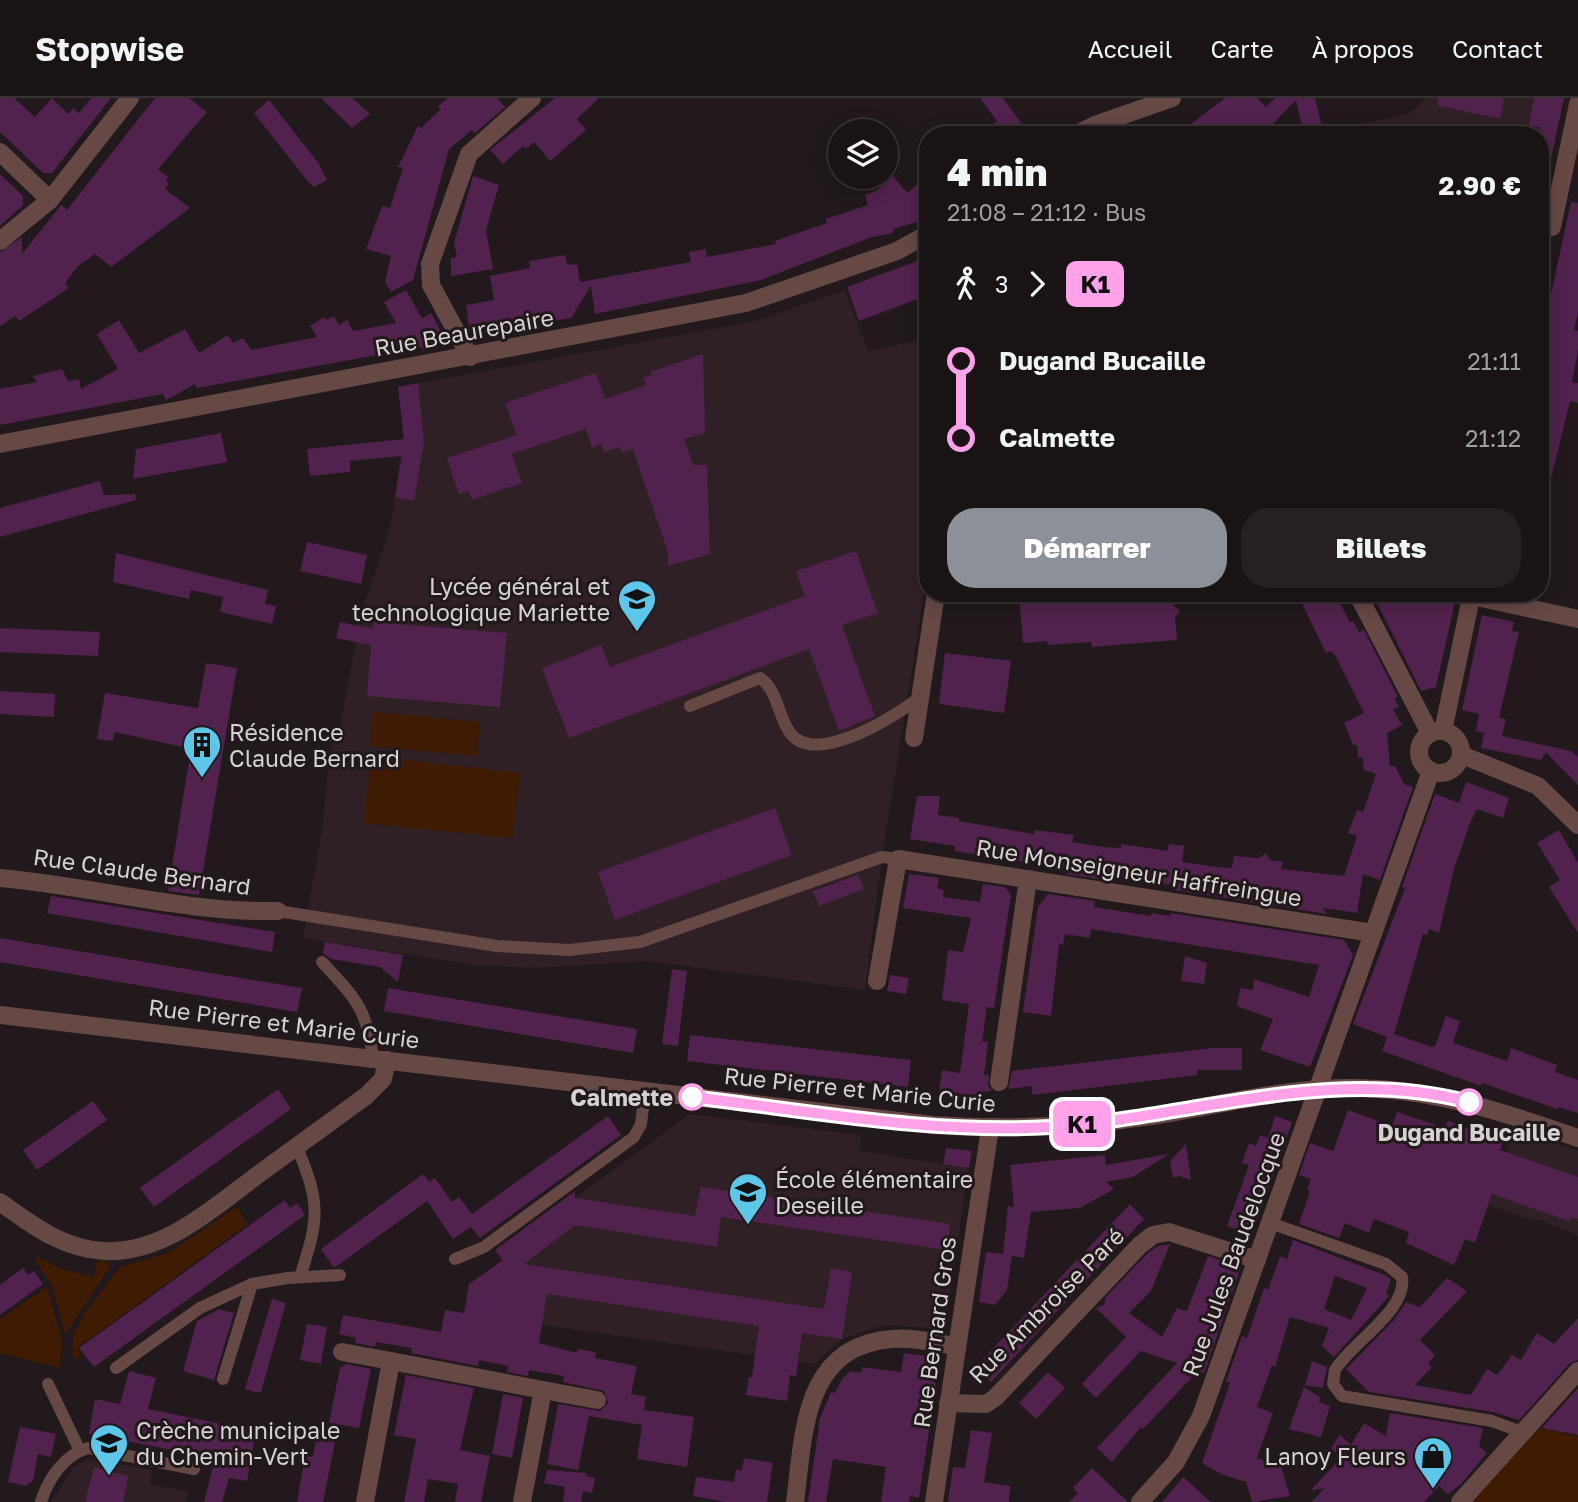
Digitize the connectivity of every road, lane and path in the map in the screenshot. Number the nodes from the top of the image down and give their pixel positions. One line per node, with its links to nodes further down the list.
1 (130, 98): 7 (street)
2 (532, 98): 11 (street)
3 (1172, 98): 5 (street)
4 (1578, 104): 8 (street)
5 (1115, 126)
6 (0, 152): 7 (street)
7 (50, 200): 10 (street)
8 (1552, 227)
9 (919, 239): 11 (street, Rue Beaurepaire)
10 (0, 242)
11 (470, 357): 12 (street, Rue Beaurepaire)
12 (0, 444)
13 (935, 602): 18 (street)
14 (1362, 602): 20 (street)
15 (1470, 602): 20 (street)
16 (1503, 602): 17 (street)
17 (1578, 619)
18 (920, 697): 19 (lane); 21 (street)
19 (690, 706)
20 (1437, 732): 22 (street); 23 (street)
21 (914, 737)
22 (1461, 755): 23 (street); 24 (street)
23 (1430, 771): 29 (street, Rue Jules Baudelocque)
24 (1578, 825)
25 (898, 859): 27 (street, Rue Monseigneur Haffreingue); 28 (lane); 31 (street)
26 (0, 878): 28 (street, Rue Claude Bernard)
27 (1028, 879): 29 (street, Rue Monseigneur Haffreingue); 34 (street)
28 (278, 911)
29 (1373, 933): 35 (street, Rue Jules Baudelocque)
30 (322, 962): 33 (lane)
31 (877, 981)
32 (0, 1015): 33 (street, Rue Pierre et Marie Curie)
33 (380, 1060): 36 (street, Rue Pierre et Marie Curie); 39 (street)
34 (999, 1082)
35 (1319, 1089): 37 (street, Rue Pierre et Marie Curie); 38 (street, Rue Pierre et Marie Curie); 41 (street, Rue Jules Baudelocque)
36 (645, 1091): 37 (street, Rue Pierre et Marie Curie); 42 (lane)
37 (990, 1128): 47 (street, Rue Bernard Gros)
38 (1578, 1138)
39 (297, 1147): 40 (street); 45 (lane)
40 (0, 1202)
41 (1270, 1223): 43 (street, Rue Jules Baudelocque); 57 (lane)
42 (455, 1259)
43 (1257, 1260): 56 (street, Rue Ambroise Paré); 65 (street, Rue Jules Baudelocque)
44 (340, 1275): 45 (lane)
45 (300, 1277): 46 (lane)
46 (252, 1284): 50 (lane); 52 (lane)
47 (957, 1346): 56 (street, Rue Bernard Gros); 63 (street)
48 (342, 1352): 49 (street)
49 (391, 1361): 54 (street); 61 (street)
50 (116, 1368)
51 (1578, 1371): 57 (street)
52 (223, 1379)
53 (48, 1384): 58 (lane)
54 (543, 1390): 55 (street); 62 (street)
55 (597, 1400)
56 (948, 1403): 64 (street, Rue Bernard Gros)
57 (1524, 1433): 66 (street)
58 (80, 1451): 59 (lane); 60 (lane)
59 (194, 1469)
60 (41, 1502)
61 (365, 1502)
62 (522, 1502)
63 (795, 1502)
64 (934, 1502)
65 (1140, 1502)
66 (1460, 1502)

